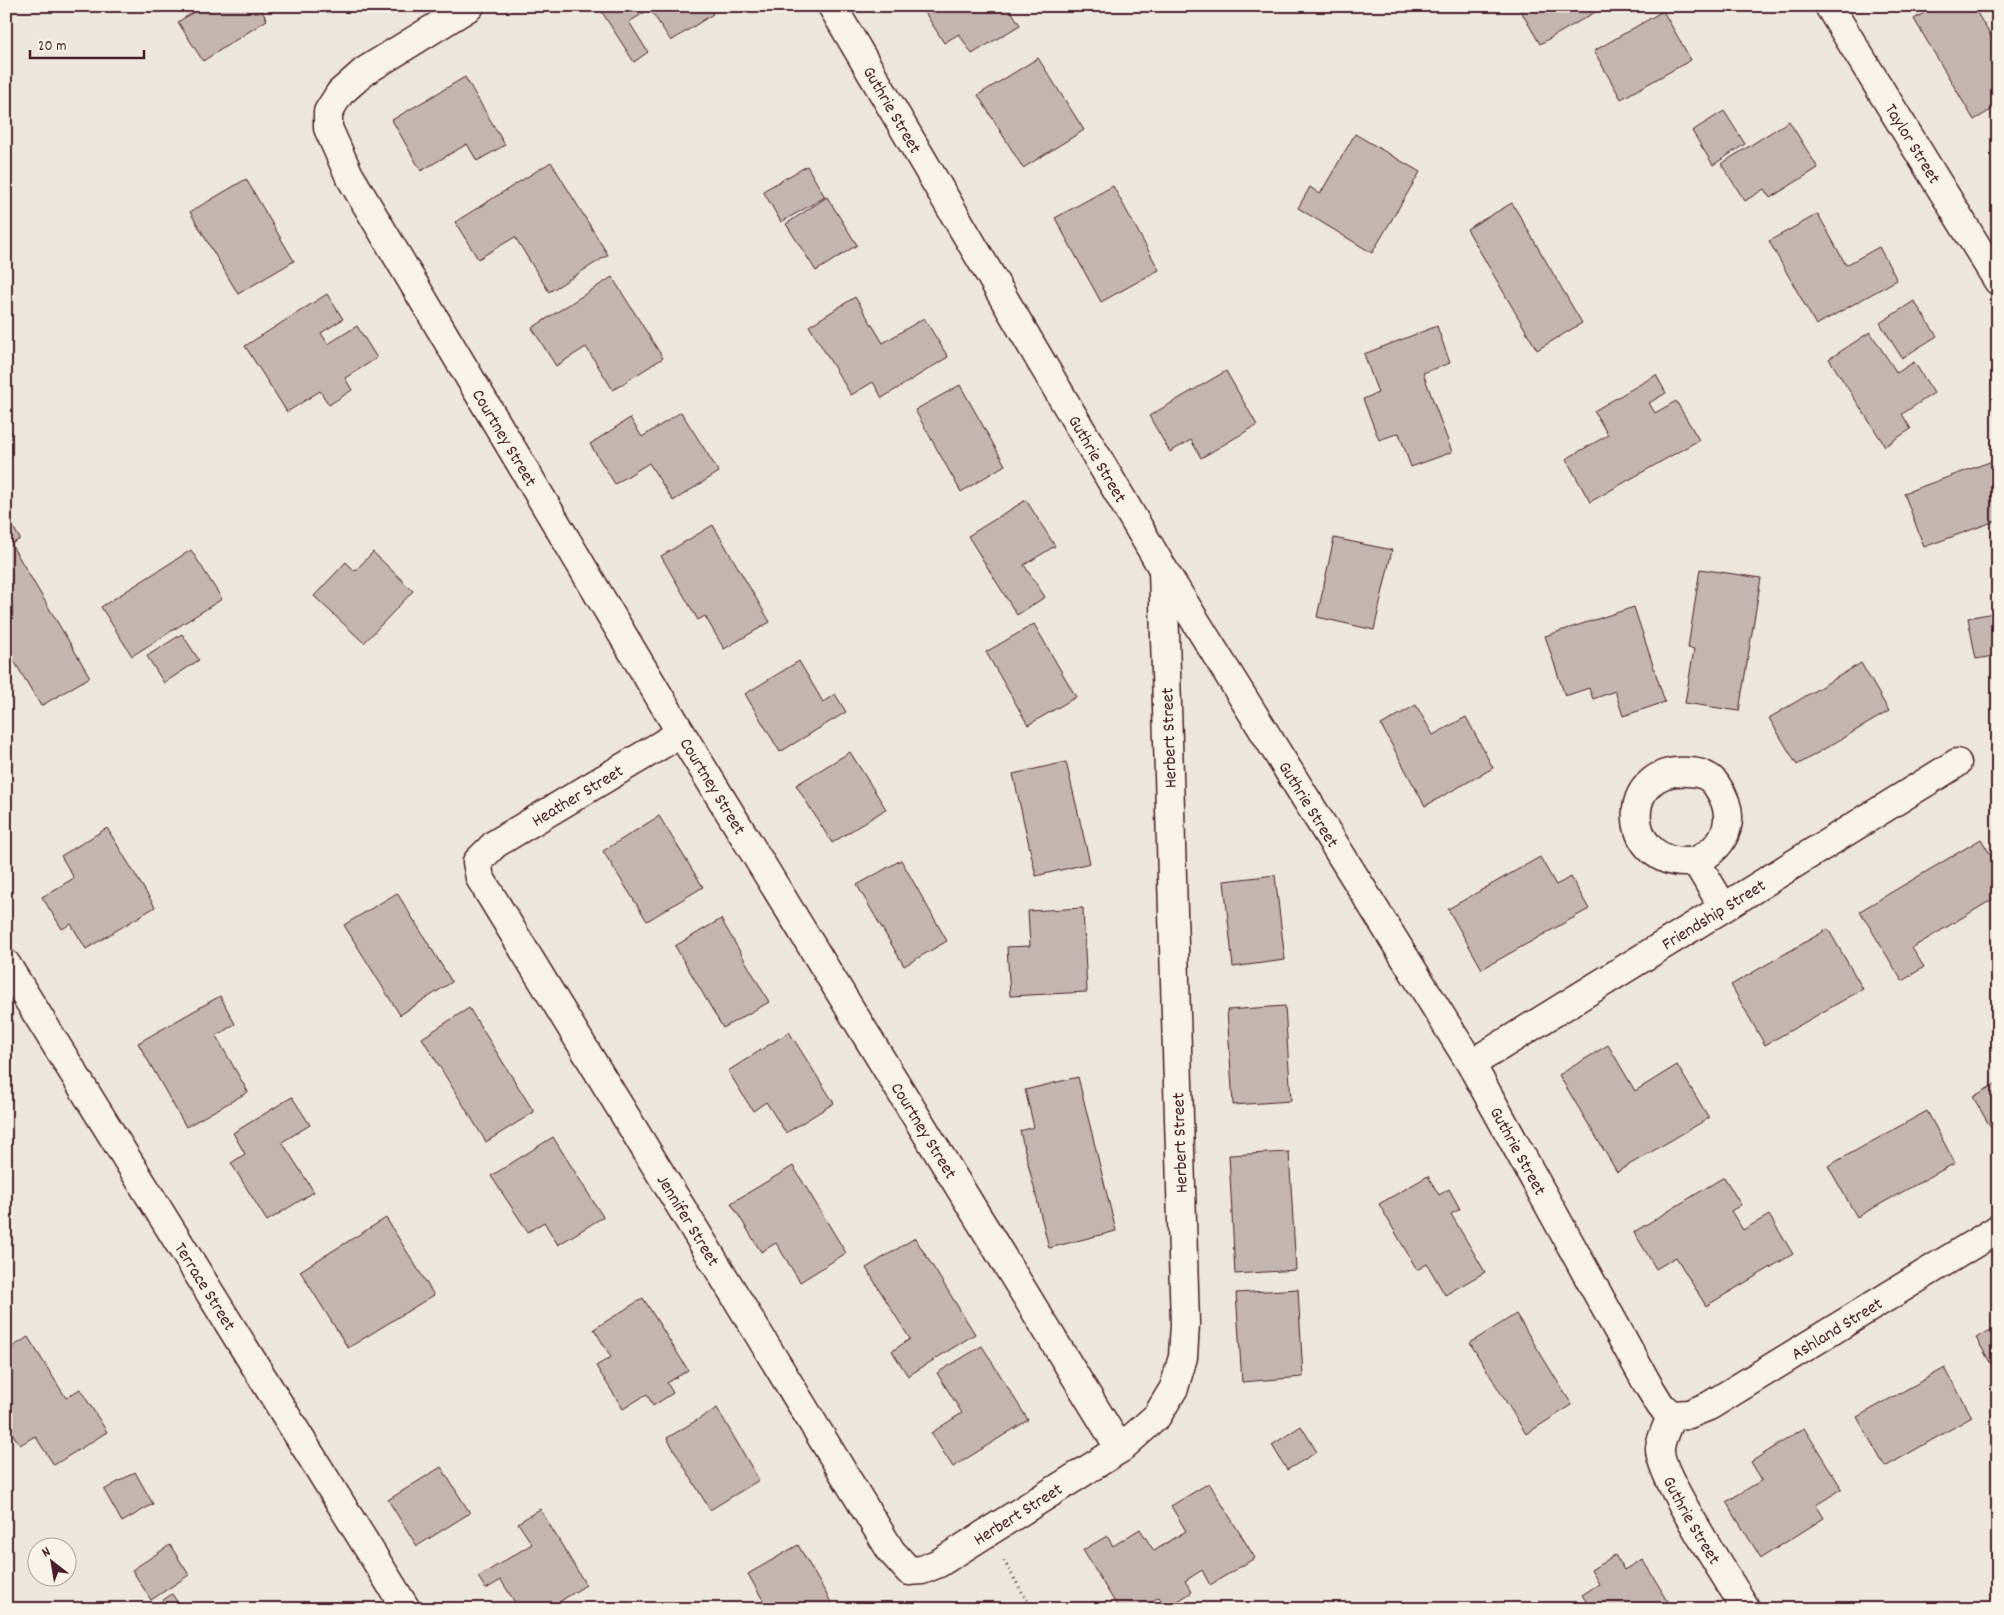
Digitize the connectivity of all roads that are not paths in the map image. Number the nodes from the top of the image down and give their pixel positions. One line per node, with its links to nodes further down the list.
1 (470, 6): 6 (street, Courtney Street)
2 (832, 6): 5 (street, Guthrie Street)
3 (1829, 6): 4 (street, Taylor Street)
4 (1998, 281)
5 (1164, 569): 12 (street, Guthrie Street); 15 (street, Herbert Street)
6 (681, 733): 9 (street, Heather Street); 15 (street, Courtney Street)
7 (1956, 763): 10 (street, Friendship Street)
8 (1696, 861): 10 (street)
9 (477, 862): 16 (street, Jennifer Street)
10 (1723, 907): 12 (street, Friendship Street)
11 (6, 964): 17 (street, Terrace Street)
12 (1470, 1064): 14 (street, Guthrie Street)
13 (1998, 1229): 14 (street, Ashland Street)
14 (1671, 1415): 18 (street, Guthrie Street)
15 (1120, 1449): 16 (street, Herbert Street)
16 (909, 1571)
17 (406, 1609)
18 (1746, 1609)

